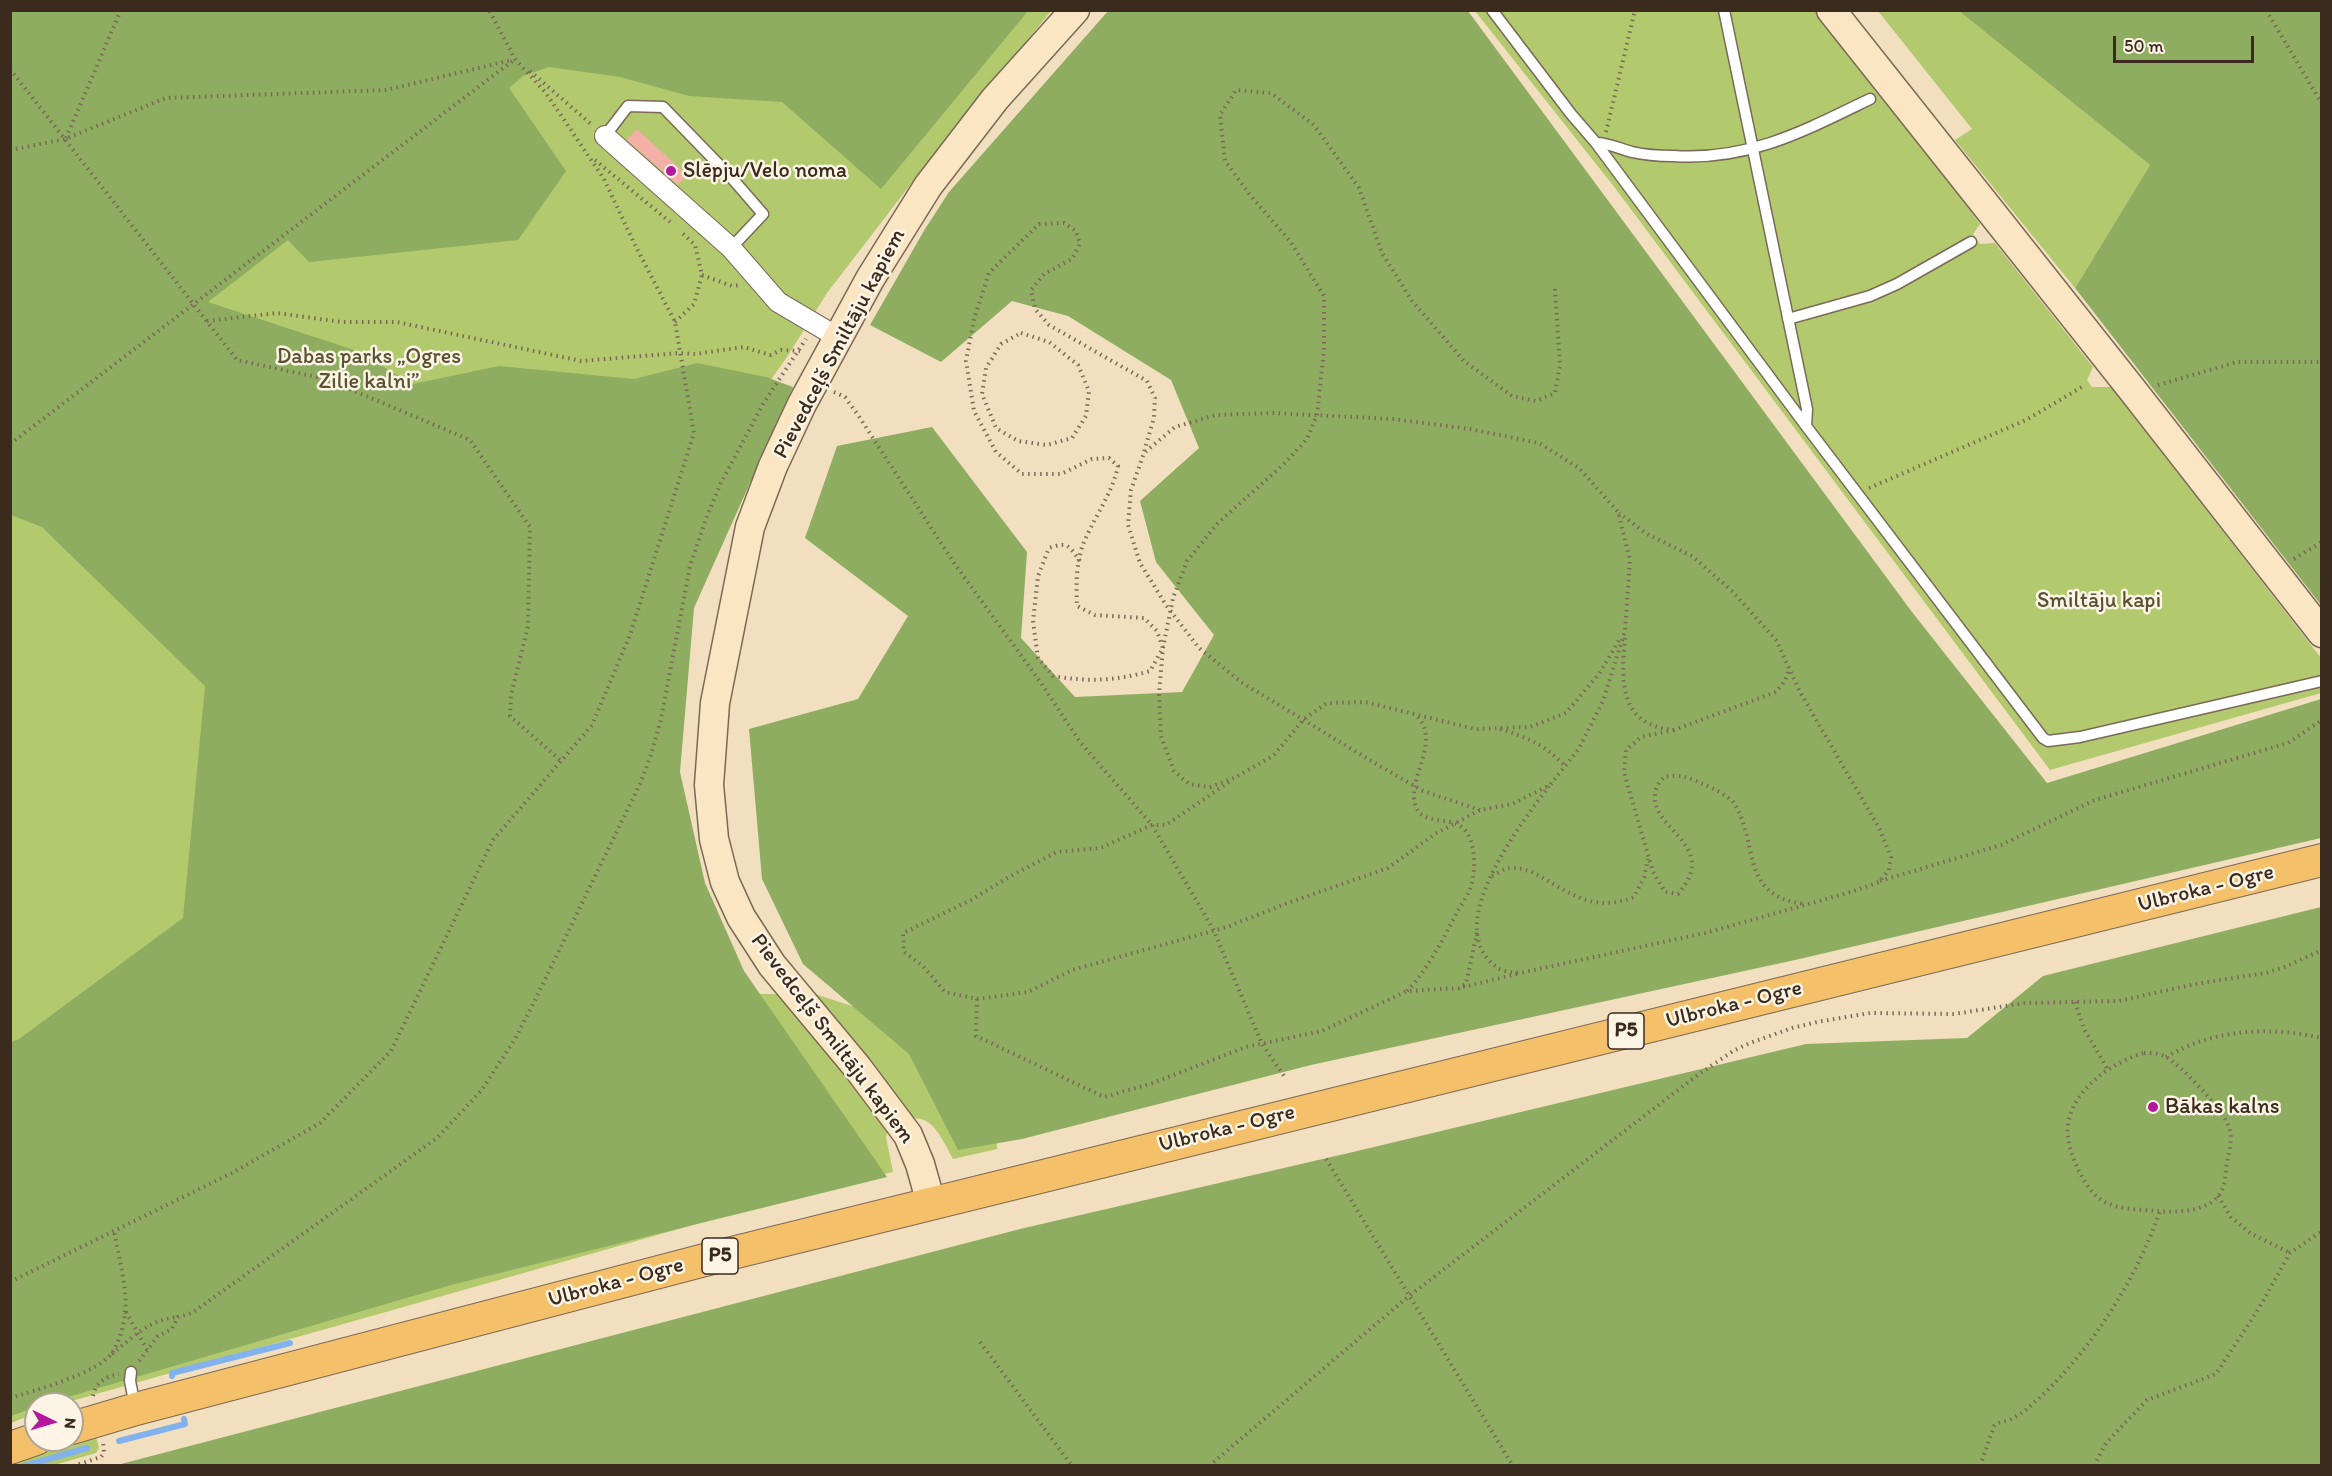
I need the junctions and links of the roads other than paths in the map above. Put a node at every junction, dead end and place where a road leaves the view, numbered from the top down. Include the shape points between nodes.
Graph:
1 (1075, 10) edge
2 (1492, 10) edge
3 (1724, 10) edge
4 (1831, 10) edge
5 (1870, 99) dead end
6 (605, 136) joint
7 (1600, 143) junction
8 (1753, 148) junction
9 (1971, 242) dead end
10 (731, 249) junction
11 (1788, 319) junction
12 (827, 331) junction
13 (1806, 426) junction
14 (2322, 633) edge
15 (2322, 681) edge
16 (2322, 860) edge
17 (931, 1203) junction
18 (131, 1372) dead end
19 (136, 1409) junction
20 (91, 1429) edge

1 - 12 street, Pievedceļš Smiltāju kapiem via 995,99 928,186 870,279
2 - 7 lane via 1571,114
3 - 8 lane
4 - 14 street
5 - 8 lane via 1782,141
6 - 10 street
6 - 10 lane via 628,106 663,107 763,214
7 - 8 lane via 1634,153 1703,157
7 - 13 lane
8 - 11 lane
9 - 11 lane via 1879,292
10 - 12 street via 778,302
11 - 13 lane via 1807,408
12 - 17 street, Pievedceļš Smiltāju kapiem via 815,381 773,466 750,527 715,703 709,785 714,840 725,882 741,917 772,964 908,1135
13 - 15 lane via 2048,741
16 - 17 main road, Ulbroka - Ogre / P5
17 - 19 main road, Ulbroka - Ogre / P5
18 - 19 lane
19 - 20 main road, P5

